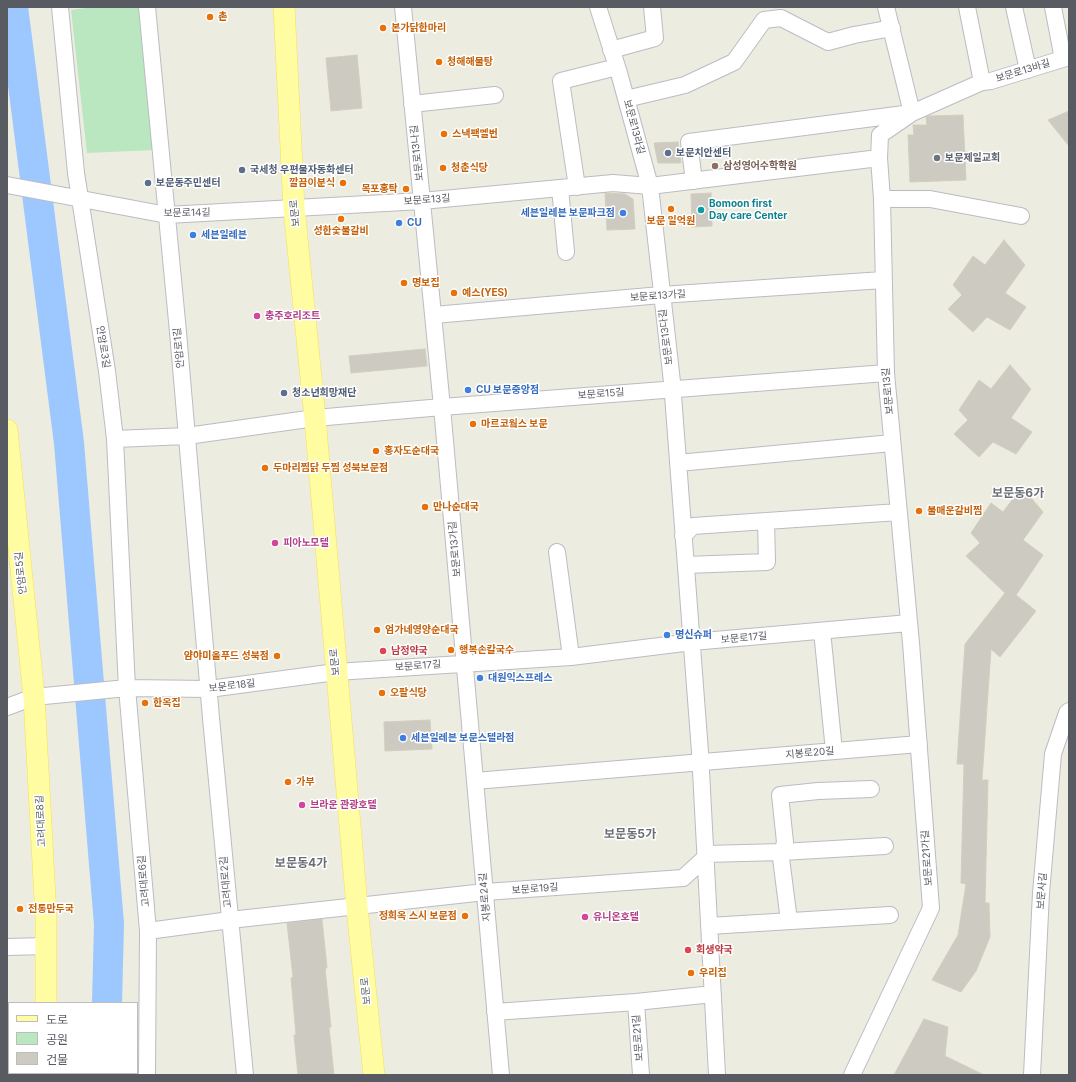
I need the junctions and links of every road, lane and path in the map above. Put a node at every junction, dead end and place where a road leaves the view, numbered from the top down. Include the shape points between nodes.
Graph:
1 (60, 7) edge
2 (148, 7) edge
3 (284, 7) edge
4 (403, 7) edge
5 (598, 7) edge
6 (652, 7) edge
7 (886, 7) edge
8 (967, 7) edge
9 (1014, 7) edge
10 (1053, 7) edge
11 (892, 28) junction
12 (611, 50) junction
13 (1066, 58) edge
14 (617, 67) junction
15 (1028, 70) junction
16 (982, 82) junction
17 (495, 95) dead end
18 (626, 99) junction
19 (412, 104) junction
20 (912, 113) junction
21 (879, 158) junction
22 (694, 181) junction
23 (7, 186) edge
24 (650, 186) junction
25 (577, 187) junction
26 (560, 188) junction
27 (81, 199) junction
28 (882, 199) junction
29 (422, 201) junction
30 (294, 208) junction
31 (167, 215) junction
32 (1021, 216) dead end
33 (566, 252) dead end
34 (883, 280) junction
35 (661, 296) junction
36 (434, 315) junction
37 (886, 373) junction
38 (672, 389) junction
39 (442, 407) junction
40 (315, 418) junction
41 (187, 436) junction
42 (115, 439) junction
43 (8, 442) edge
44 (892, 443) junction
45 (678, 463) junction
46 (899, 512) junction
47 (766, 521) junction
48 (683, 536) junction
49 (557, 552) dead end
50 (686, 565) junction
51 (909, 623) junction
52 (822, 631) junction
53 (692, 642) junction
54 (572, 657) junction
55 (465, 663) junction
56 (336, 672) junction
57 (127, 688) junction
58 (209, 689) junction
59 (34, 697) junction
60 (7, 707) edge
61 (1069, 711) edge
62 (919, 744) junction
63 (834, 751) junction
64 (701, 762) junction
65 (475, 781) junction
66 (871, 789) dead end
67 (885, 846) dead end
68 (782, 852) junction
69 (706, 856) junction
70 (485, 892) junction
71 (357, 907) junction
72 (890, 915) dead end
73 (230, 920) junction
74 (789, 921) junction
75 (709, 926) junction
76 (148, 931) junction
77 (46, 946) junction
78 (7, 947) edge
79 (713, 994) junction
80 (46, 1002) edge
81 (636, 1002) junction
82 (495, 1012) junction
83 (147, 1075) edge
84 (245, 1075) edge
85 (374, 1075) edge
86 (500, 1075) edge
87 (641, 1075) edge
88 (717, 1075) edge
89 (852, 1075) edge
90 (1032, 1075) edge

1 - 27 street, 안암로3길 via 76,173
2 - 31 street, 안암로1길
3 - 30 main road, 보문로
4 - 19 street, 보문로13나길
5 - 12 street, 보문로13라길
6 - 12 street via 656,38
7 - 11 street
8 - 16 street, 보문로13바길
9 - 15 street
10 - 13 street
11 - 18 street via 828,42 781,18 764,20 734,62 685,85
11 - 20 street
12 - 14 street, 보문로13라길
13 - 15 street, 보문로13바길
14 - 18 street, 보문로13라길
14 - 25 street via 561,81
15 - 16 street, 보문로13바길
16 - 20 street, 보문로13길
17 - 19 street
18 - 24 street, 보문로13라길
19 - 29 street, 보문로13나길
20 - 21 street, 보문로13길 via 880,135
20 - 22 street, 보문로13길 via 689,142
21 - 22 street, 보문로13길
21 - 28 street, 보문로13길
22 - 24 street, 보문로13길
23 - 27 street, 보문로14길
24 - 25 street, 보문로13길 via 612,183
24 - 35 street, 보문로13다길
25 - 26 street, 보문로13길
26 - 29 street, 보문로13길
26 - 33 street
27 - 31 street, 보문로14길
27 - 42 street, 안암로3길
28 - 32 street via 930,199
28 - 34 street, 보문로13길
29 - 30 street, 보문로13길
29 - 36 street, 보문로13가길
30 - 31 street, 보문로14길
30 - 40 main road, 보문로
31 - 41 street, 안암로1길
34 - 35 street, 보문로13가길
34 - 37 street, 보문로13길
35 - 36 street, 보문로13가길
35 - 38 street, 보문로13다길
36 - 39 street, 보문로13가길
37 - 38 street, 보문로15길
37 - 44 street, 보문로13길
38 - 39 street, 보문로15길
38 - 45 street, 보문로13다길
39 - 40 street, 보문로15길
39 - 55 street, 보문로13가길
40 - 41 street
40 - 56 main road, 보문로
41 - 42 street
41 - 58 street, 안암로1길
42 - 57 street, 안암로3길
43 - 59 main road, 안암로5길
44 - 45 street
44 - 46 street, 보문로13길
45 - 48 street, 보문로13다길
46 - 47 street
46 - 51 street, 보문로13길
47 - 48 street via 693,526
47 - 50 street via 767,562
48 - 50 street, 보문로13다길
49 - 54 street
50 - 53 street, 보문로13다길
51 - 52 street, 보문로17길
51 - 62 street, 보문로21가길
52 - 53 street, 보문로17길
52 - 63 street
53 - 54 street, 보문로17길
53 - 64 street
54 - 55 street, 보문로17길
55 - 56 street, 보문로17길
55 - 65 street, 지봉로24길
56 - 58 street, 보문로18길
56 - 71 main road, 보문로
57 - 58 street, 보문로18길
57 - 59 street, 보문로18길
57 - 76 street, 고려대로6길
58 - 73 street, 고려대로2길
59 - 60 street
59 - 77 main road, 고려대로8길
61 - 90 street, 보문사길 via 1053,754 1041,893
62 - 63 street, 지봉로20길
62 - 89 street, 보문로21가길 via 931,908
63 - 64 street, 지봉로20길
64 - 65 street
64 - 69 street
65 - 70 street, 지봉로24길
66 - 68 street via 818,791 780,796 785,842
67 - 68 street
68 - 69 street
68 - 74 street
69 - 70 street, 보문로19길 via 683,878
69 - 75 street
70 - 71 street, 보문로19길
70 - 82 street, 지봉로24길
71 - 73 street
71 - 85 main road, 보문로
72 - 74 street
73 - 76 street
73 - 84 street, 고려대로2길
74 - 75 street
75 - 79 street
76 - 83 street, 고려대로6길
77 - 78 street
77 - 80 main road, 고려대로8길
79 - 81 street
79 - 88 street
81 - 82 street
81 - 87 street, 보문로21길
82 - 86 street, 지봉로24길

